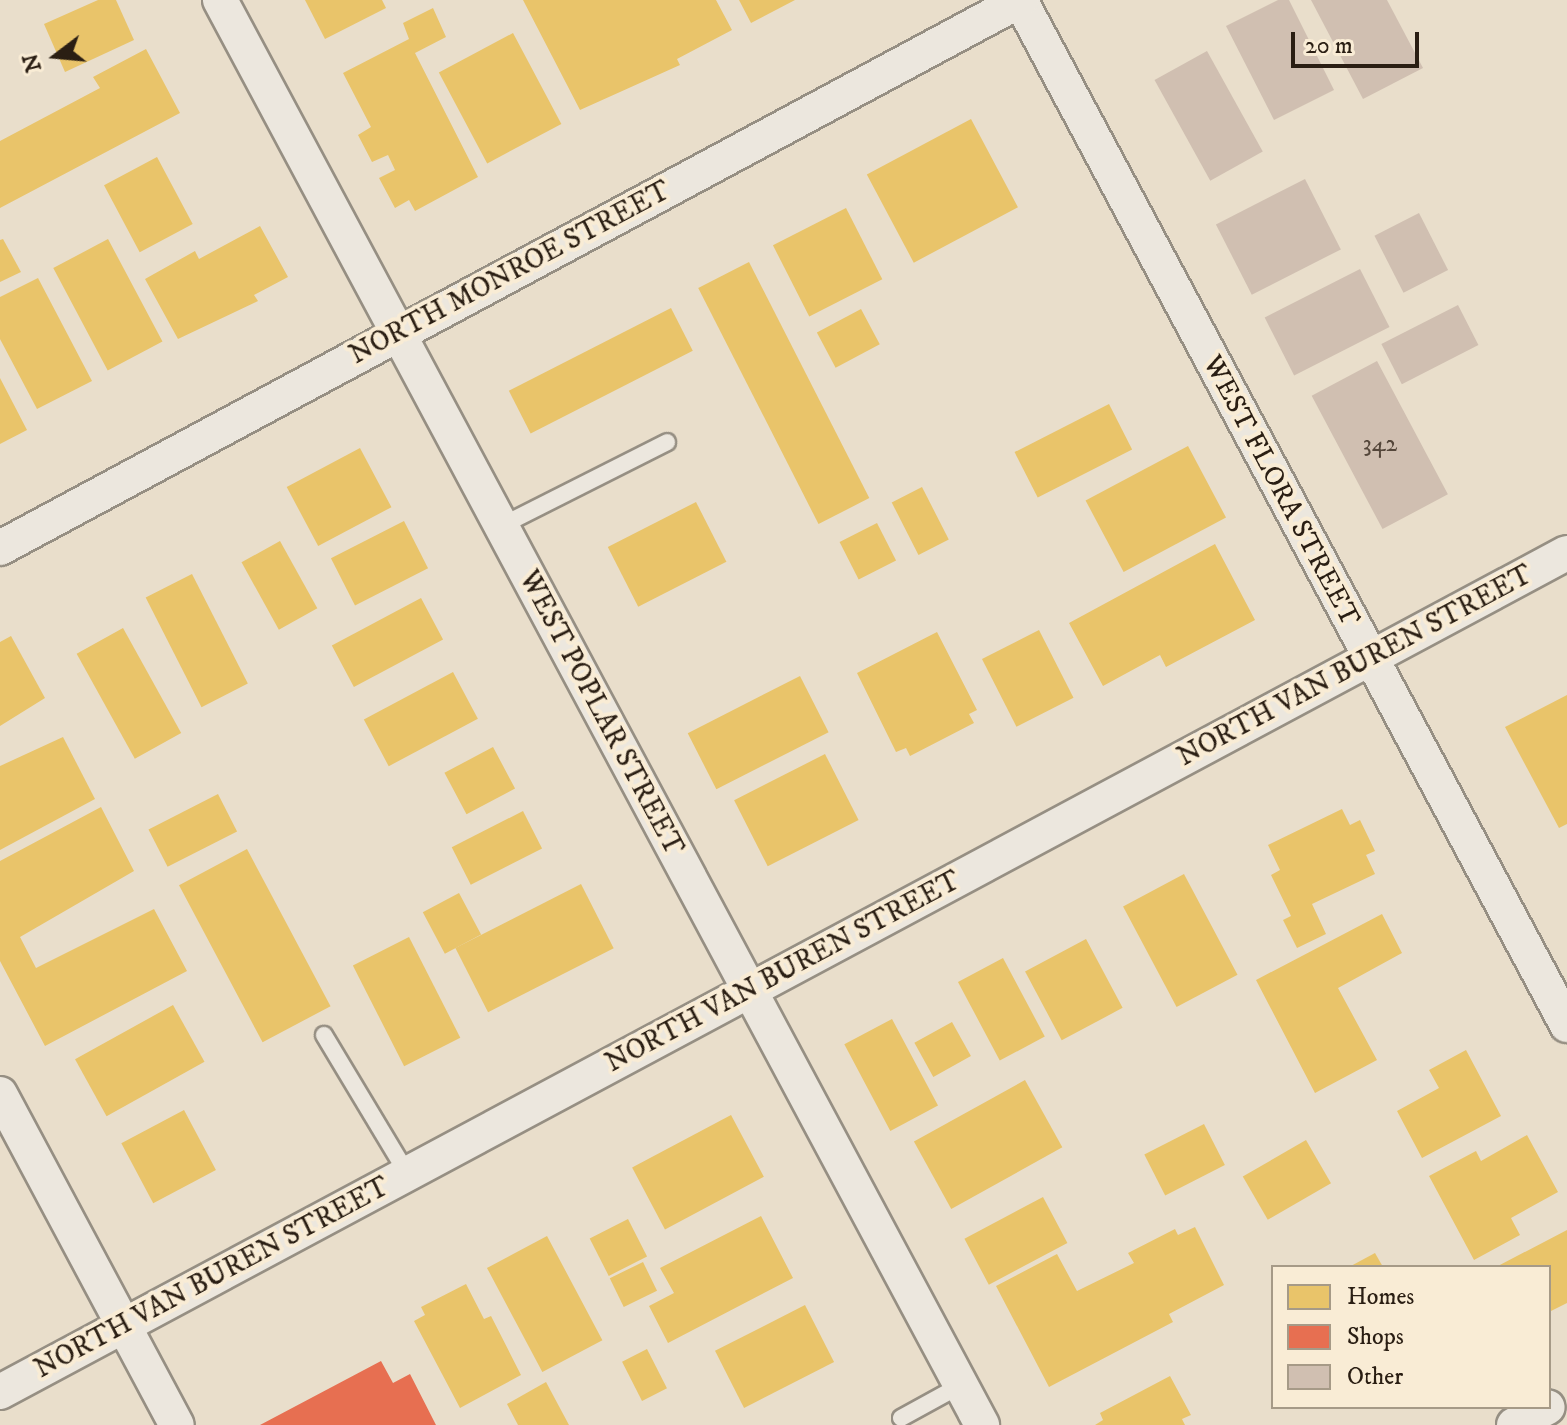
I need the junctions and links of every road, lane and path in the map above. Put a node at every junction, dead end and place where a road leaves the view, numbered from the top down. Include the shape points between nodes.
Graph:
1 (220, 0) edge
2 (1020, 0) edge
3 (398, 333) junction
4 (667, 442) dead end
5 (501, 526) junction
6 (0, 548) edge
7 (1567, 553) edge
8 (1370, 658) junction
9 (749, 990) junction
10 (1567, 1025) edge
11 (324, 1035) dead end
12 (0, 1094) edge
13 (407, 1173) junction
14 (124, 1326) junction
15 (961, 1385) junction
16 (0, 1392) edge
17 (1544, 1409) edge
18 (901, 1418) dead end
19 (177, 1425) edge
20 (982, 1425) edge
21 (1514, 1425) edge

1 - 3 street, WEST POPLAR STREET
2 - 3 street, NORTH MONROE STREET
2 - 8 street, WEST FLORA STREET
3 - 5 street, WEST POPLAR STREET
3 - 6 street, NORTH MONROE STREET
4 - 5 lane
5 - 9 street, WEST POPLAR STREET
7 - 8 street, NORTH VAN BUREN STREET
8 - 9 street, NORTH VAN BUREN STREET
8 - 10 street, WEST FLORA STREET
9 - 13 street, NORTH VAN BUREN STREET
9 - 15 street, WEST POPLAR STREET
11 - 13 lane
12 - 14 street
13 - 14 street, NORTH VAN BUREN STREET
14 - 16 street, NORTH VAN BUREN STREET
14 - 19 street
15 - 18 lane
15 - 20 street, WEST POPLAR STREET
17 - 21 street

